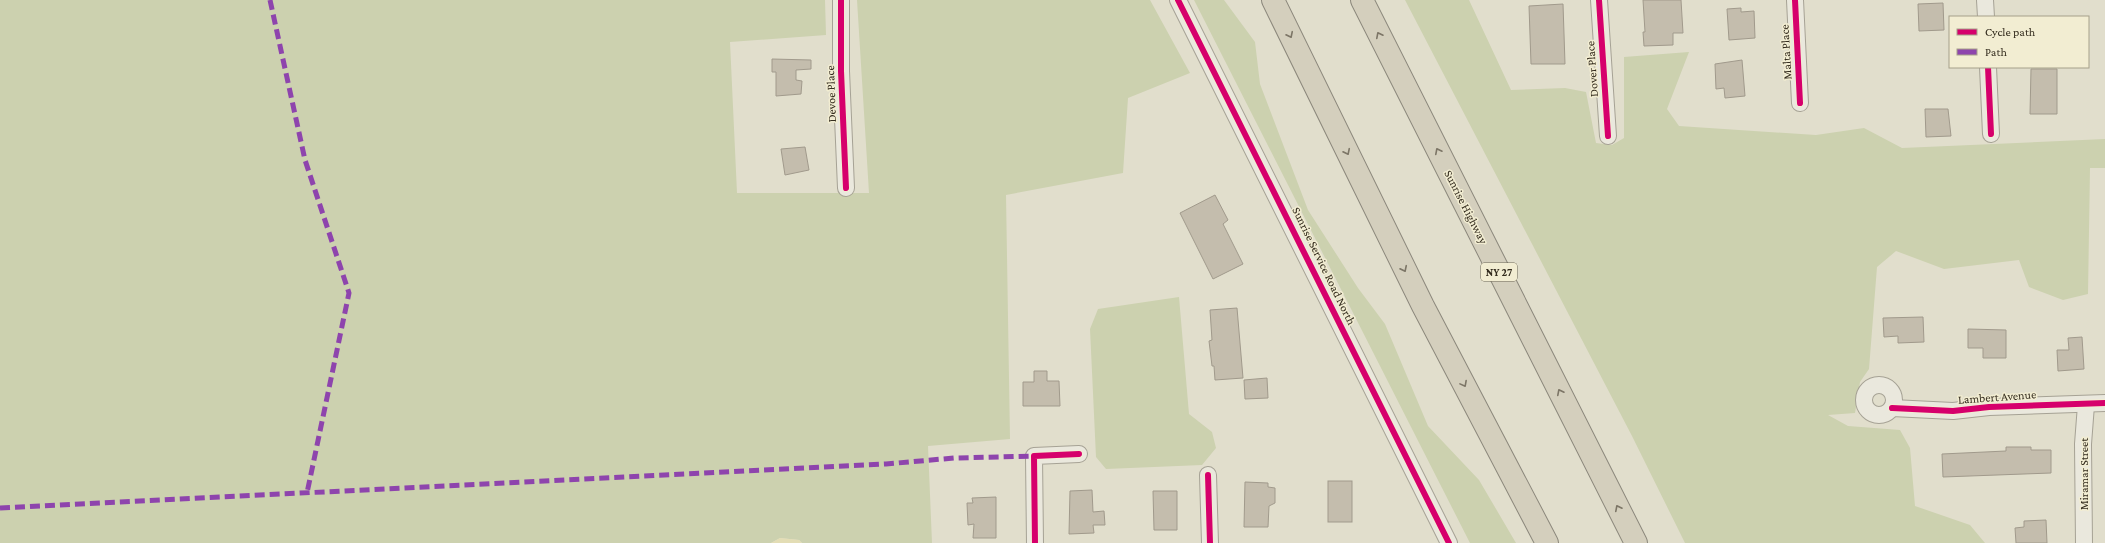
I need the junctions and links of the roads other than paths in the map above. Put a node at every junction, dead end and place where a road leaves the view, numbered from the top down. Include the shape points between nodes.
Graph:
1 (841, 0) edge
2 (1178, 0) edge
3 (1273, 0) edge
4 (1362, 0) edge
5 (1598, 0) edge
6 (1795, 0) edge
7 (1985, 0) edge
8 (1986, 16) edge
9 (1988, 68) edge
10 (1800, 103) dead end
11 (1991, 134) dead end
12 (1608, 136) dead end
13 (846, 188) dead end
14 (2105, 403) edge
15 (2086, 404) junction
16 (1892, 408) dead end
17 (1079, 454) dead end
18 (1208, 475) dead end
19 (1035, 543) edge
20 (1210, 543) edge
21 (1449, 543) edge
22 (1547, 543) edge
23 (1636, 543) edge
24 (2084, 543) edge

1 - 13 street, Devoe Place
2 - 21 street, Sunrise Service Road North
3 -> 22 highway via 1422,306
23 -> 4 highway, Sunrise Highway / NY 27
5 - 12 street, Dover Place
6 - 10 street, Malta Place
7 - 8 street
9 - 11 street
14 - 15 street, Lambert Avenue
15 - 16 street, Lambert Avenue via 2004,406 1953,411
15 - 24 street, Miramar Street via 2083,444
17 - 19 street via 1034,456
18 - 20 street

